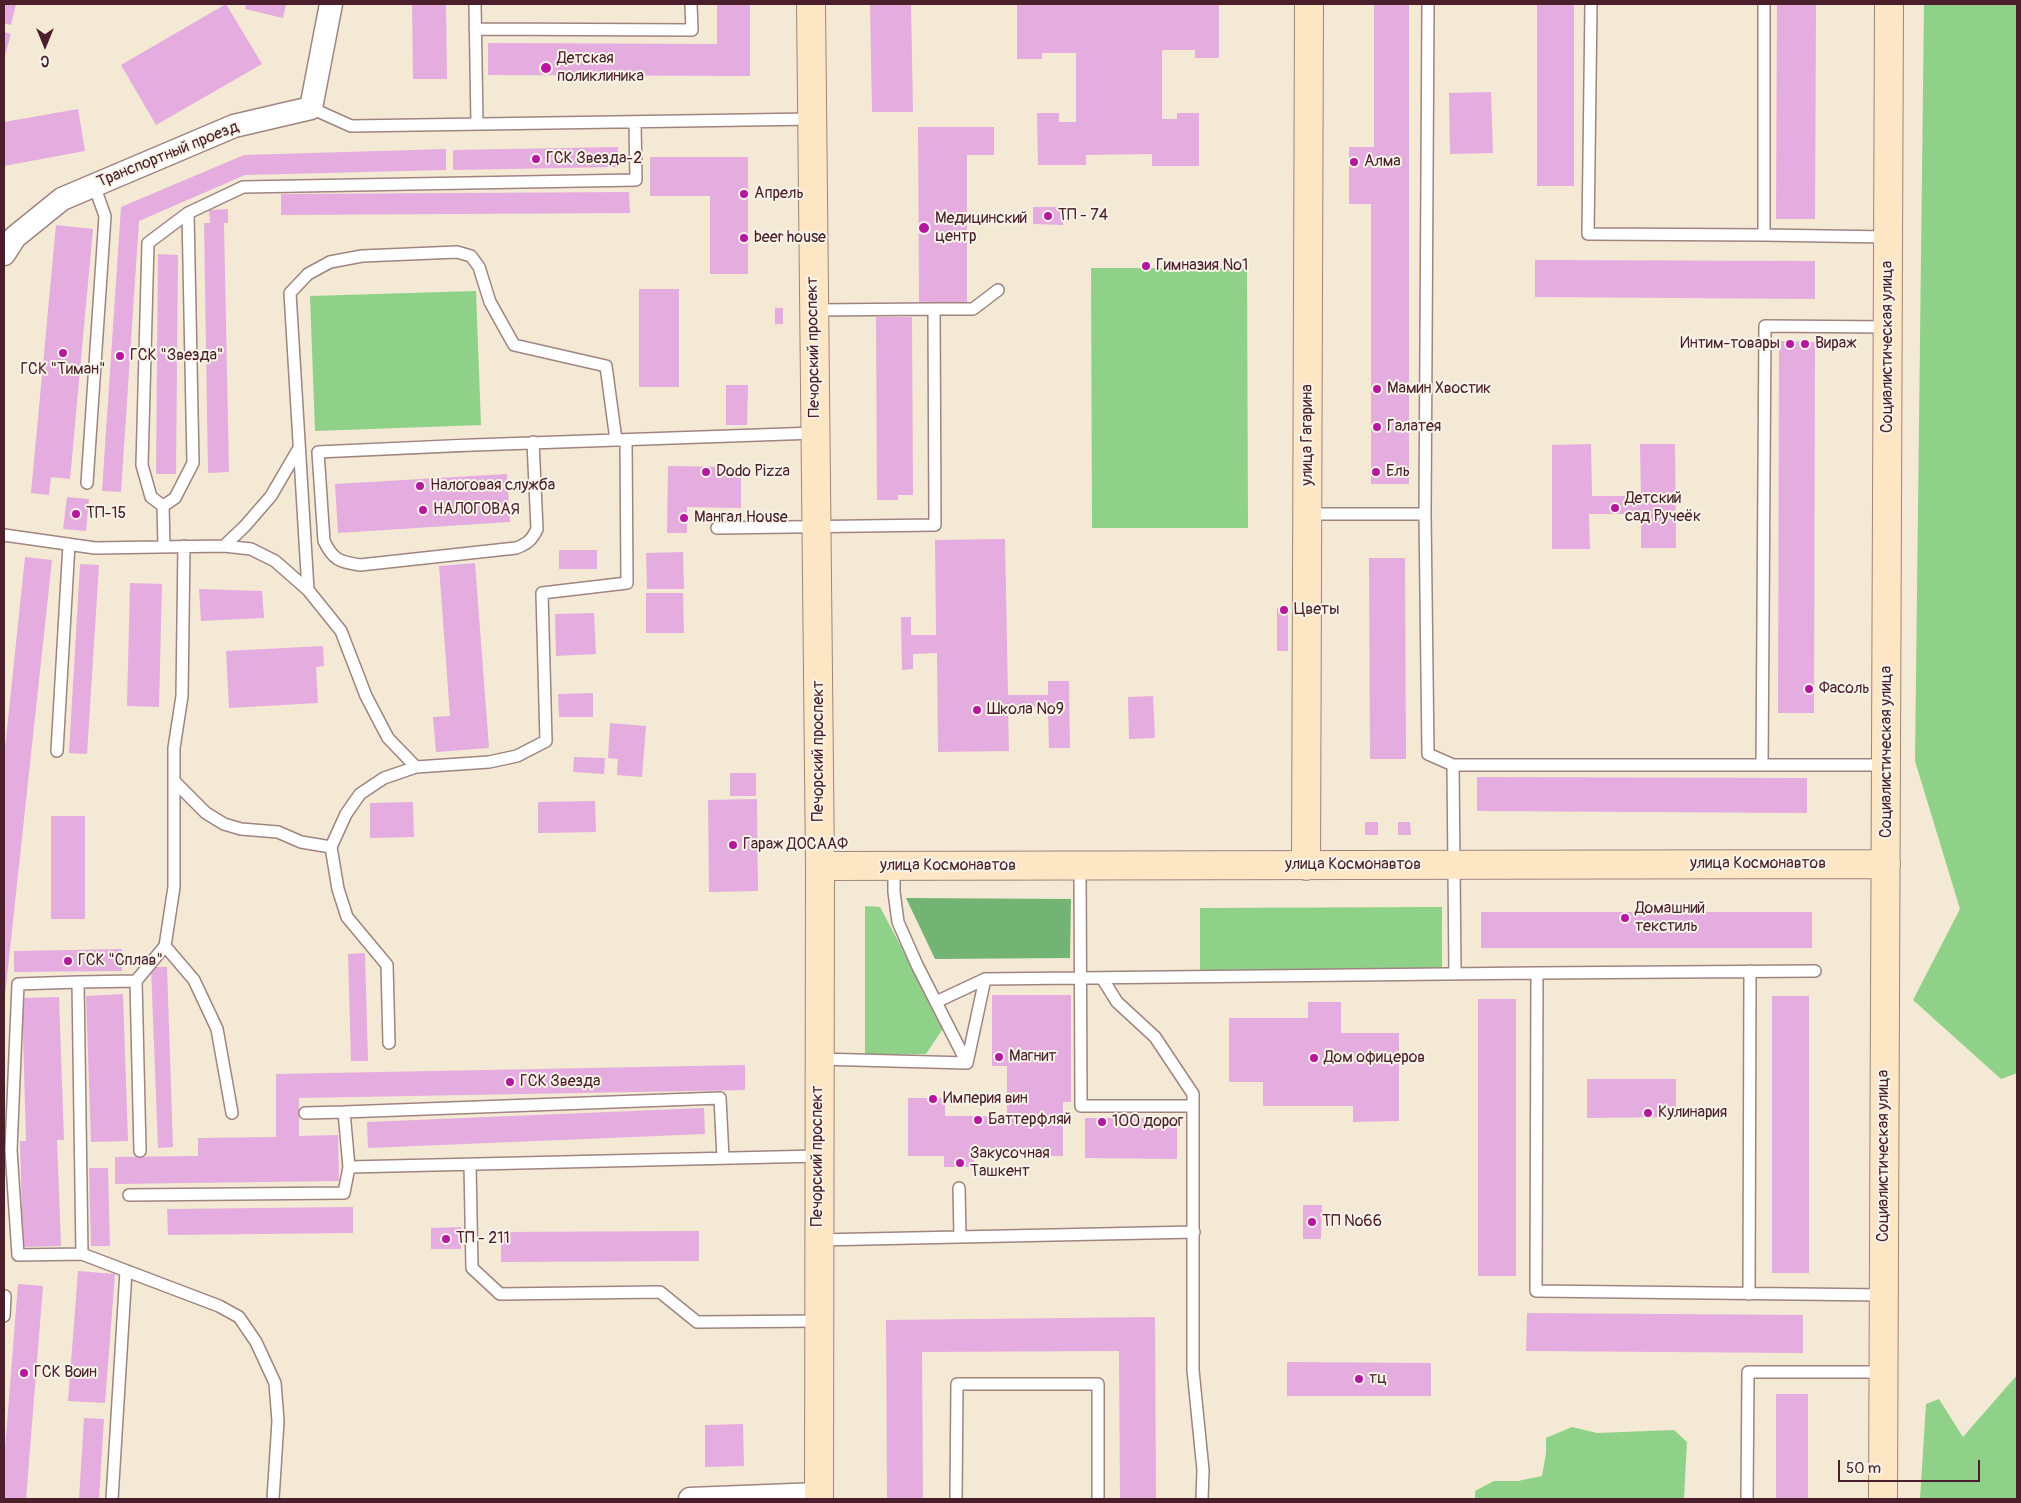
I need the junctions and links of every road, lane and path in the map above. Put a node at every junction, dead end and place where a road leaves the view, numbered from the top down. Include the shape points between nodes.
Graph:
1 (331, 4) edge
2 (475, 4) edge
3 (692, 4) edge
4 (811, 4) edge
5 (1309, 4) edge
6 (1428, 4) edge
7 (1591, 4) edge
8 (1764, 4) edge
9 (1889, 4) edge
10 (475, 29) junction
11 (311, 108) junction
12 (812, 119) junction
13 (635, 123) junction
14 (477, 124) junction
15 (94, 185) junction
16 (188, 213) junction
17 (14, 230) edge
18 (1764, 235) junction
19 (1888, 237) junction
20 (4, 254) edge
21 (998, 290) dead end
22 (934, 309) junction
23 (814, 310) junction
24 (1888, 326) junction
25 (815, 433) junction
26 (621, 440) junction
27 (533, 442) junction
28 (299, 448) junction
29 (87, 483) dead end
30 (163, 506) junction
31 (1308, 514) junction
32 (1425, 514) junction
33 (816, 526) junction
34 (717, 528) dead end
35 (4, 536) edge
36 (69, 544) junction
37 (184, 546) junction
38 (224, 546) junction
39 (164, 547) junction
40 (308, 590) junction
41 (57, 751) dead end
42 (1454, 765) junction
43 (1762, 765) junction
44 (1887, 765) junction
45 (416, 767) junction
46 (174, 781) junction
47 (331, 847) junction
48 (1886, 864) junction
49 (1454, 865) junction
50 (820, 866) junction
51 (894, 866) junction
52 (1080, 866) junction
53 (1306, 866) junction
54 (165, 946) junction
55 (1750, 971) junction
56 (1815, 971) dead end
57 (1537, 973) junction
58 (1455, 974) junction
59 (1080, 978) junction
60 (1102, 978) junction
61 (985, 979) junction
62 (136, 981) junction
63 (78, 982) junction
64 (936, 1002) junction
65 (388, 1043) dead end
66 (819, 1058) junction
67 (967, 1063) junction
68 (1193, 1106) junction
69 (344, 1112) junction
70 (305, 1113) dead end
71 (232, 1114) dead end
72 (140, 1151) dead end
73 (818, 1156) junction
74 (723, 1158) junction
75 (470, 1165) junction
76 (349, 1167) junction
77 (960, 1188) dead end
78 (129, 1195) dead end
79 (1194, 1232) junction
80 (960, 1237) junction
81 (818, 1240) junction
82 (82, 1254) junction
83 (126, 1271) junction
84 (1749, 1294) junction
85 (6, 1296) dead end
86 (1883, 1296) junction
87 (4, 1316) edge
88 (819, 1321) junction
89 (1883, 1372) junction
90 (819, 1496) edge
91 (112, 1499) edge
92 (274, 1499) edge
93 (690, 1499) edge
94 (956, 1499) edge
95 (1098, 1499) edge
96 (1202, 1499) edge
97 (1747, 1499) edge
98 (1883, 1499) edge

1 - 11 street
2 - 10 lane
3 - 10 lane via 692,30
4 - 12 main road, Печорский проспект
5 - 31 main road, улица Гагарина
6 - 32 lane
7 - 18 lane via 1588,234
8 - 18 lane
9 - 19 main road, Социалистическая улица
10 - 14 lane
11 - 14 lane via 351,126
11 - 15 street, Транспортный проезд via 234,126
12 - 13 lane
12 - 23 main road, Печорский проспект
13 - 14 lane
13 - 16 lane via 636,180 243,187
15 - 17 street, Транспортный проезд via 62,199
15 - 29 lane via 105,216
16 - 30 lane via 193,463 175,498
16 - 30 lane via 148,243 142,465 151,497
17 - 20 street, Транспортный проезд via 15,237
18 - 19 lane
19 - 24 main road, Социалистическая улица
21 - 22 lane via 973,309
22 - 23 lane
22 - 33 lane via 935,525
23 - 25 main road, Печорский проспект
24 - 43 lane via 1765,326
24 - 44 main road, Социалистическая улица
25 - 26 lane
25 - 33 main road, Печорский проспект
26 - 27 lane
26 - 28 lane via 606,366 514,345 490,302 479,268 471,256 457,252 362,256 330,262 308,274 290,293
26 - 45 lane via 627,584 542,593 546,741 517,756 489,762
27 - 27 lane via 318,452 324,541 330,553 341,562 360,565 526,545 537,529
28 - 38 lane via 271,496
28 - 40 lane
30 - 39 lane
31 - 32 lane
31 - 53 main road, улица Гагарина
32 - 42 lane via 1428,754
33 - 34 lane
33 - 50 main road, Печорский проспект
35 - 36 lane
36 - 39 lane via 95,548
36 - 41 lane
37 - 38 lane
37 - 39 lane
37 - 46 lane via 182,696 174,748
38 - 40 lane via 252,549 275,561
40 - 45 lane via 341,631 366,696 388,738
42 - 43 lane
42 - 49 lane
43 - 44 lane
44 - 48 main road, Социалистическая улица
45 - 47 lane via 384,778 360,794 346,814
46 - 47 lane via 206,813 224,824 278,832 301,842
46 - 54 lane via 174,887
47 - 65 lane via 338,889 348,917 388,966
48 - 49 main road, улица Космонавтов
48 - 86 main road, Социалистическая улица
49 - 53 main road, улица Космонавтов
49 - 58 lane
50 - 51 main road, улица Космонавтов
50 - 66 main road, Печорский проспект
51 - 52 main road, улица Космонавтов
51 - 64 lane via 898,922
52 - 53 main road, улица Космонавтов
52 - 59 lane
54 - 62 lane
54 - 71 lane via 194,980 217,1029
55 - 56 lane
55 - 57 lane
55 - 84 lane
57 - 58 lane
57 - 84 lane via 1536,1291
58 - 60 lane
59 - 60 lane
59 - 61 lane
59 - 68 lane via 1081,1106
60 - 68 lane via 1117,1002 1154,1037 1192,1094
61 - 64 lane
61 - 67 lane
62 - 63 lane
62 - 72 lane
63 - 82 lane
63 - 82 lane via 18,984 11,1150 18,1256
64 - 67 lane
66 - 67 lane
66 - 73 main road, Печорский проспект
68 - 79 lane
69 - 70 lane
69 - 74 lane via 720,1098
69 - 76 lane
73 - 74 lane
73 - 81 main road, Печорский проспект
74 - 75 lane
75 - 76 lane
75 - 88 lane via 472,1268 500,1294 660,1292 697,1322
76 - 78 lane via 344,1193
77 - 80 lane
79 - 80 lane
79 - 96 lane via 1193,1370
80 - 81 lane
81 - 88 main road, Печорский проспект
82 - 83 lane
83 - 91 lane
83 - 92 lane via 219,1306 239,1317 256,1342 275,1383 278,1421
84 - 86 lane
85 - 87 lane
86 - 89 main road, Социалистическая улица
88 - 90 main road, Печорский проспект
89 - 97 lane via 1748,1372
89 - 98 main road, Социалистическая улица
90 - 93 street
94 - 95 lane via 957,1384 1098,1384

